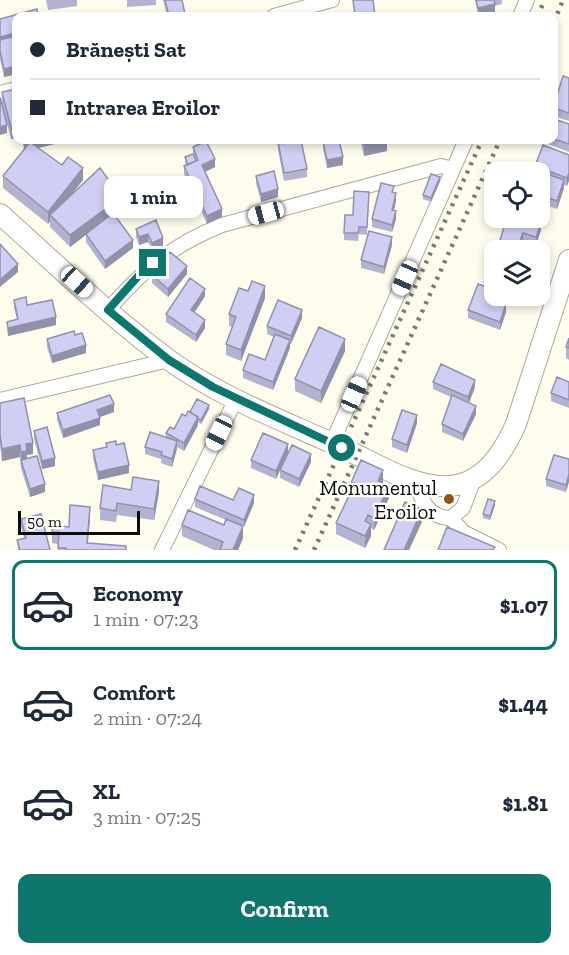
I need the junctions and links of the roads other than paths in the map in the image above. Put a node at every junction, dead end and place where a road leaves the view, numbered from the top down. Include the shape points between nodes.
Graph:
1 (332, 0) edge
2 (288, 12) edge
3 (464, 144) edge
4 (453, 170) junction
5 (0, 214) edge
6 (569, 260) edge
7 (108, 310) junction
8 (169, 360) junction
9 (236, 399) junction
10 (0, 400) edge
11 (332, 443) junction
12 (474, 479) junction
13 (416, 480) junction
14 (451, 518) junction
15 (162, 550) edge
16 (499, 550) edge

1 - 2 street
3 - 4 street
4 - 7 street via 441,166 222,225 166,253 140,274
4 - 11 street
5 - 7 main road
6 - 12 main road via 513,430 495,461
7 - 8 main road
8 - 9 main road
8 - 10 street
9 - 11 main road
9 - 15 street
11 - 13 main road
12 - 13 main road via 448,486
12 - 14 street via 464,508
13 - 14 street via 423,504 440,516
14 - 16 street via 463,532

